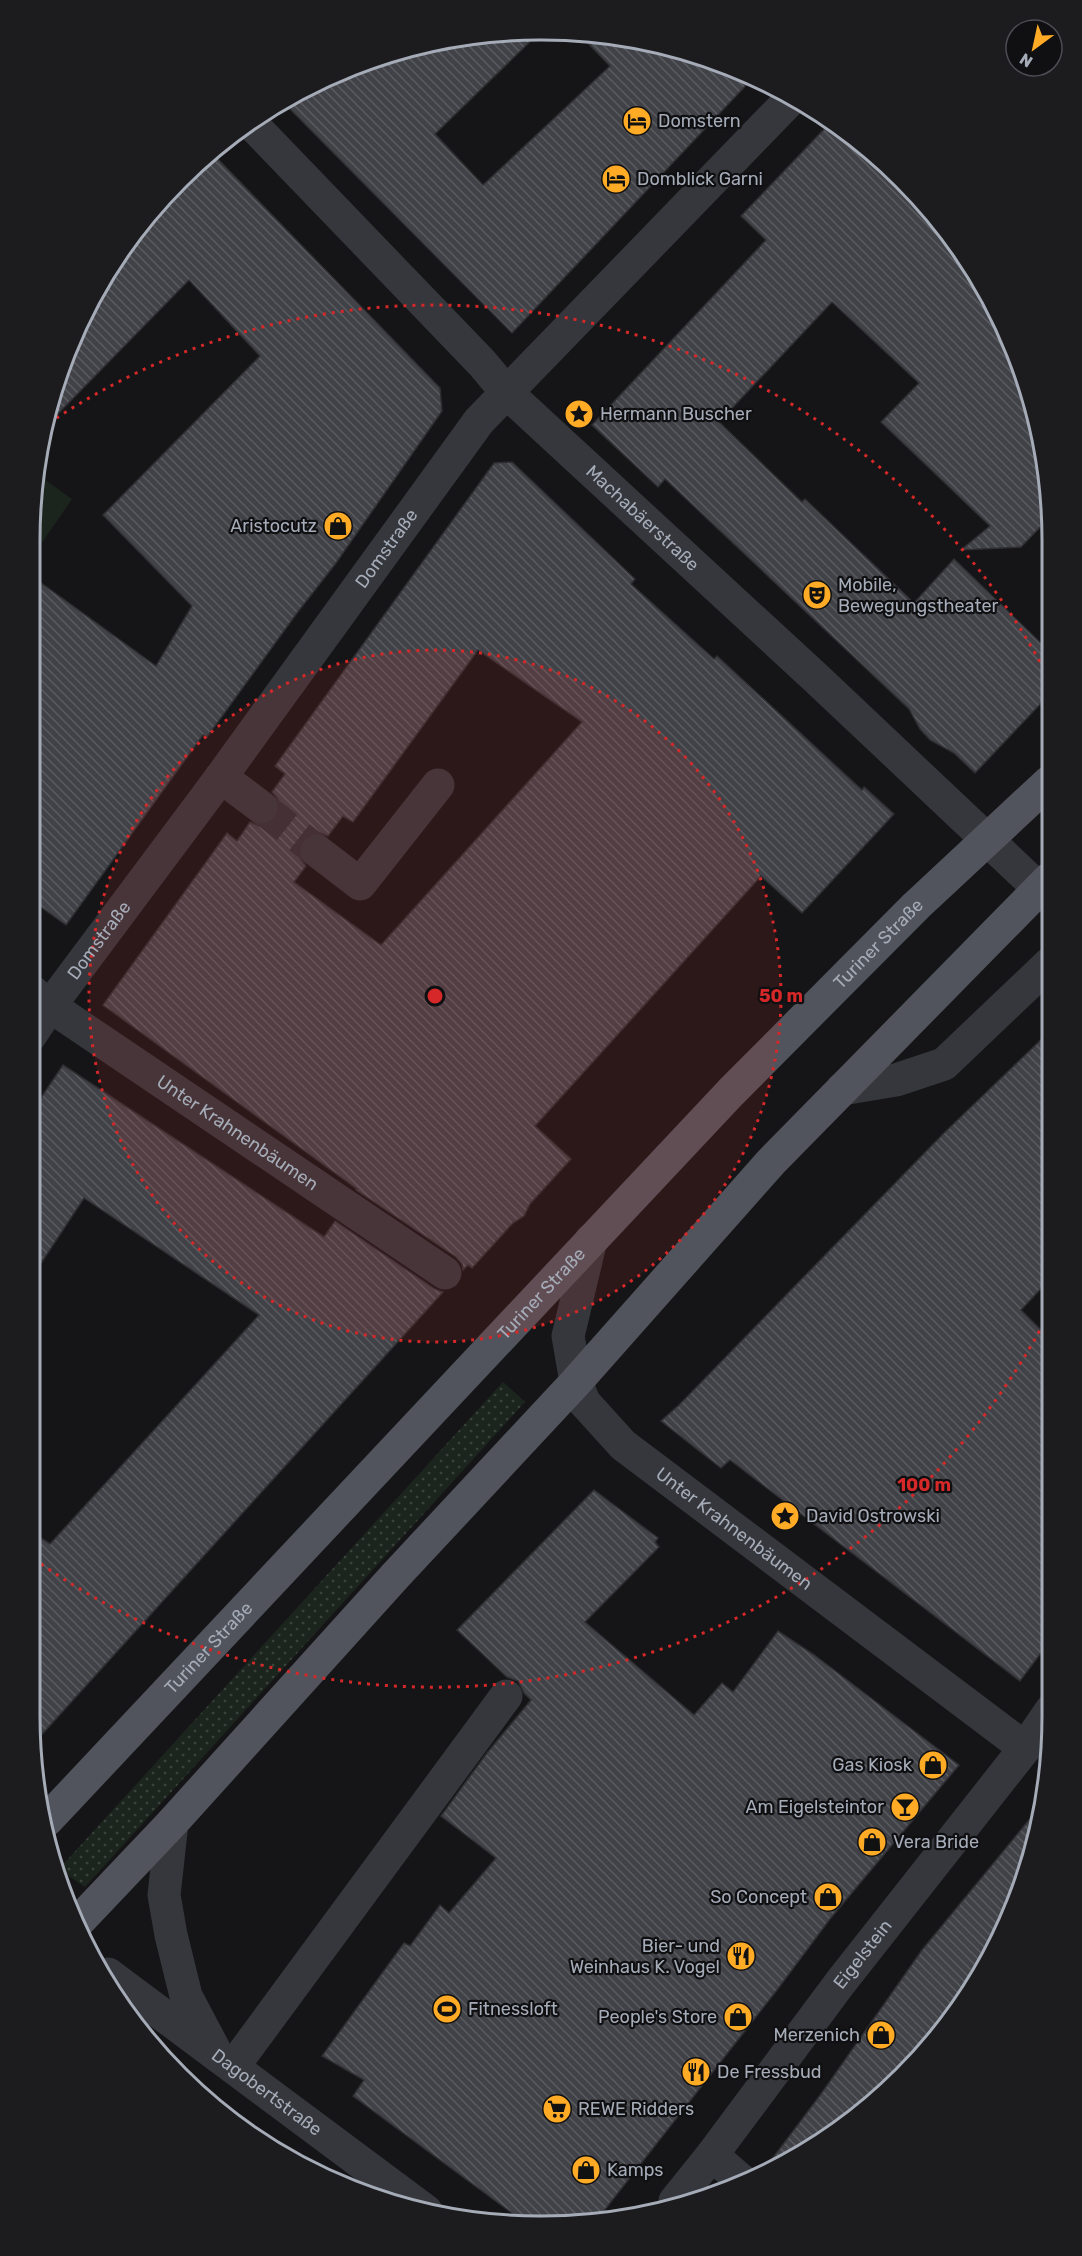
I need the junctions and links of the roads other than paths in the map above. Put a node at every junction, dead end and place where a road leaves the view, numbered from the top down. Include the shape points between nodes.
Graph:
1 (785, 105) edge
2 (257, 129) edge
3 (507, 393) junction
4 (221, 777) junction
5 (438, 785) dead end
6 (1042, 789) edge
7 (261, 807) tunnel mouth
8 (988, 841) junction
9 (317, 851) tunnel mouth
10 (1042, 885) edge
11 (1042, 892) edge
12 (1042, 971) edge
13 (40, 998) edge
14 (842, 1089) junction
15 (591, 1240) junction
16 (445, 1274) dead end
17 (576, 1382) junction
18 (506, 1696) dead end
19 (1041, 1724) edge
20 (1025, 1748) junction
21 (51, 1816) edge
22 (172, 1823) junction
23 (84, 1917) edge
24 (118, 1982) edge
25 (225, 2062) junction
26 (712, 2156) junction
27 (736, 2176) edge
28 (679, 2196) edge
29 (407, 2197) edge

1 - 3 street, Domstraße
2 - 3 street, Machabäerstraße via 483,363
3 - 4 street, Domstraße via 479,421
3 - 8 street, Machabäerstraße
4 - 7 street
4 - 13 street, Domstraße
5 - 9 street via 360,884
6 - 8 main road, Turiner Straße
8 - 10 street, Machabäerstraße
8 - 15 main road, Turiner Straße via 916,906
11 - 14 main road
12 - 14 street via 944,1064 896,1080
13 - 16 street, Unter Krahnenbäumen
14 - 17 main road via 771,1162
15 - 17 street, Unter Krahnenbäumen via 568,1336
15 - 21 main road, Turiner Straße
17 - 20 street, Unter Krahnenbäumen via 584,1402 622,1445
17 - 22 main road
18 - 25 street
19 - 20 street, Eigelstein
20 - 26 street, Eigelstein via 840,1983
22 - 23 main road
22 - 25 street via 164,1895 171,1935 186,1996
24 - 25 street, Dagobertstraße
25 - 29 street, Dagobertstraße
26 - 27 street
26 - 28 street, Eigelstein

